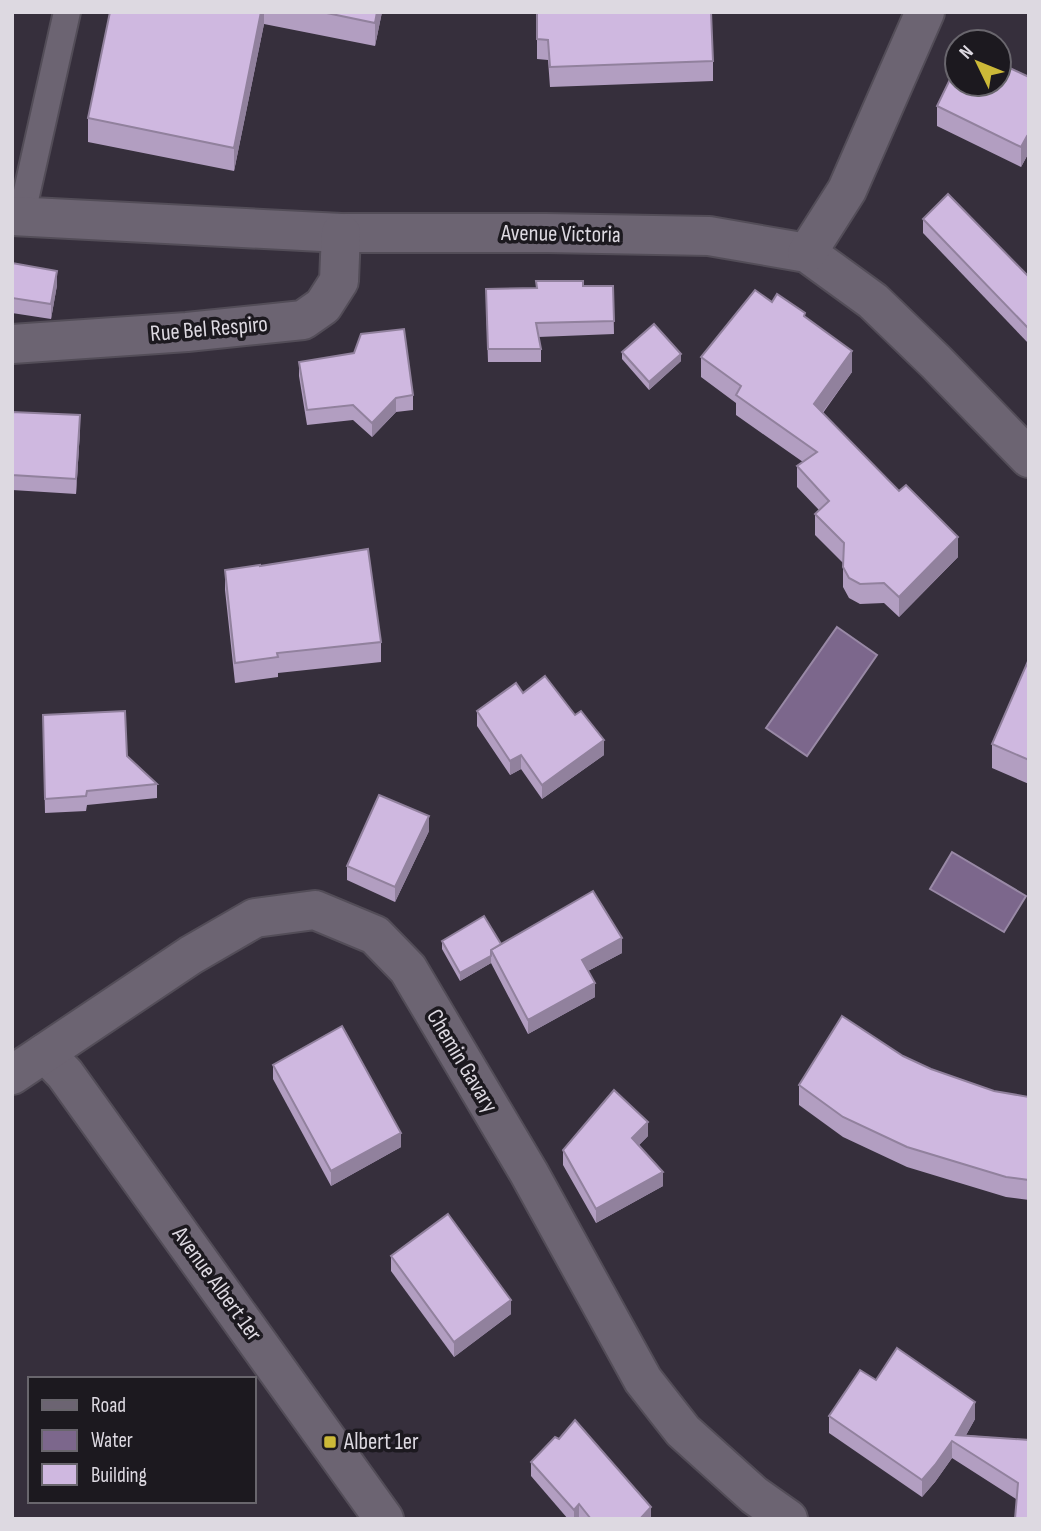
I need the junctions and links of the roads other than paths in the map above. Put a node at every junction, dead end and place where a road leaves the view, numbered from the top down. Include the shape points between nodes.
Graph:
1 (67, 12) edge
2 (925, 12) edge
3 (17, 217) edge
4 (341, 233) junction
5 (807, 253) junction
6 (12, 344) edge
7 (1029, 458) edge
8 (28, 1053) edge
9 (12, 1075) edge
10 (384, 1519) edge
11 (788, 1519) edge

1 - 3 lane
2 - 5 street via 847,190
3 - 4 street, Avenue Victoria
4 - 5 street, Avenue Victoria via 709,236
4 - 6 street, Rue Bel Respiro via 339,281 323,306 303,320
5 - 7 street, Avenue Victoria via 873,301
8 - 9 street, Chemin Gavary
8 - 10 street, Avenue Albert 1er via 65,1074
8 - 11 street, Chemin Gavary via 255,919 315,910 375,935 408,969 529,1173 643,1380 683,1431

